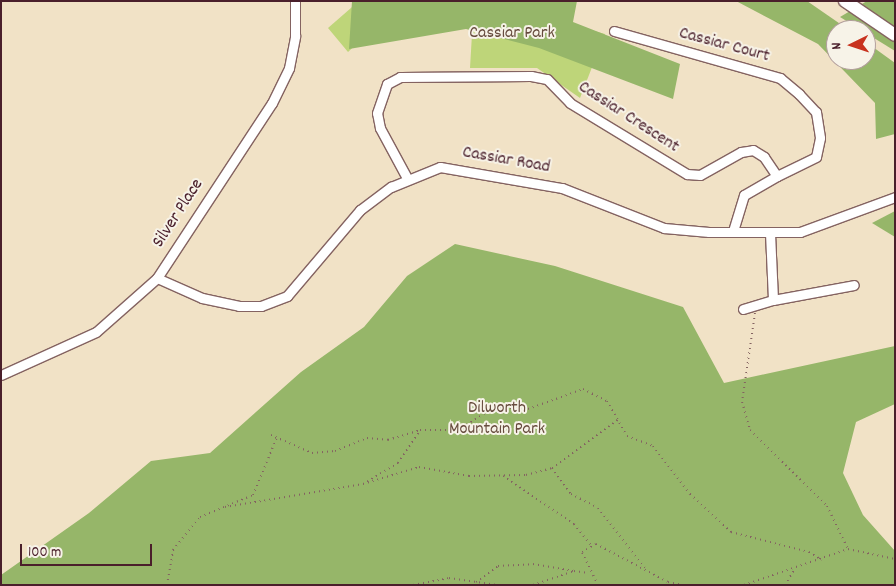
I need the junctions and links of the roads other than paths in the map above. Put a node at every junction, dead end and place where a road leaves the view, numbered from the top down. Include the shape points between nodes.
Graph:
1 (295, 1) edge
2 (845, 1) edge
3 (614, 31) dead end
4 (895, 35) edge
5 (777, 176) junction
6 (407, 178) junction
7 (895, 197) edge
8 (733, 231) junction
9 (770, 233) junction
10 (157, 278) junction
11 (854, 285) dead end
12 (773, 300) junction
13 (743, 309) dead end
14 (1, 375) edge

1 - 10 street, Silver Place via 295,36 288,68 272,103
2 - 4 street
3 - 5 street, Cassiar Court via 780,78 799,94 816,112 820,138 816,157 803,167
5 - 6 street, Cassiar Crescent via 753,150 700,175 686,174 570,104 547,79 400,77 387,84 377,113
5 - 8 street via 744,195
6 - 8 street, Cassiar Road via 440,167 465,168 562,188 664,228
6 - 10 street, Cassiar Road via 360,210 287,296 261,306 239,306 202,298
7 - 9 street, Cassiar Road via 800,232
8 - 9 street, Cassiar Road
9 - 12 street
10 - 14 street, Silver Place via 96,332
11 - 12 street
12 - 13 street

